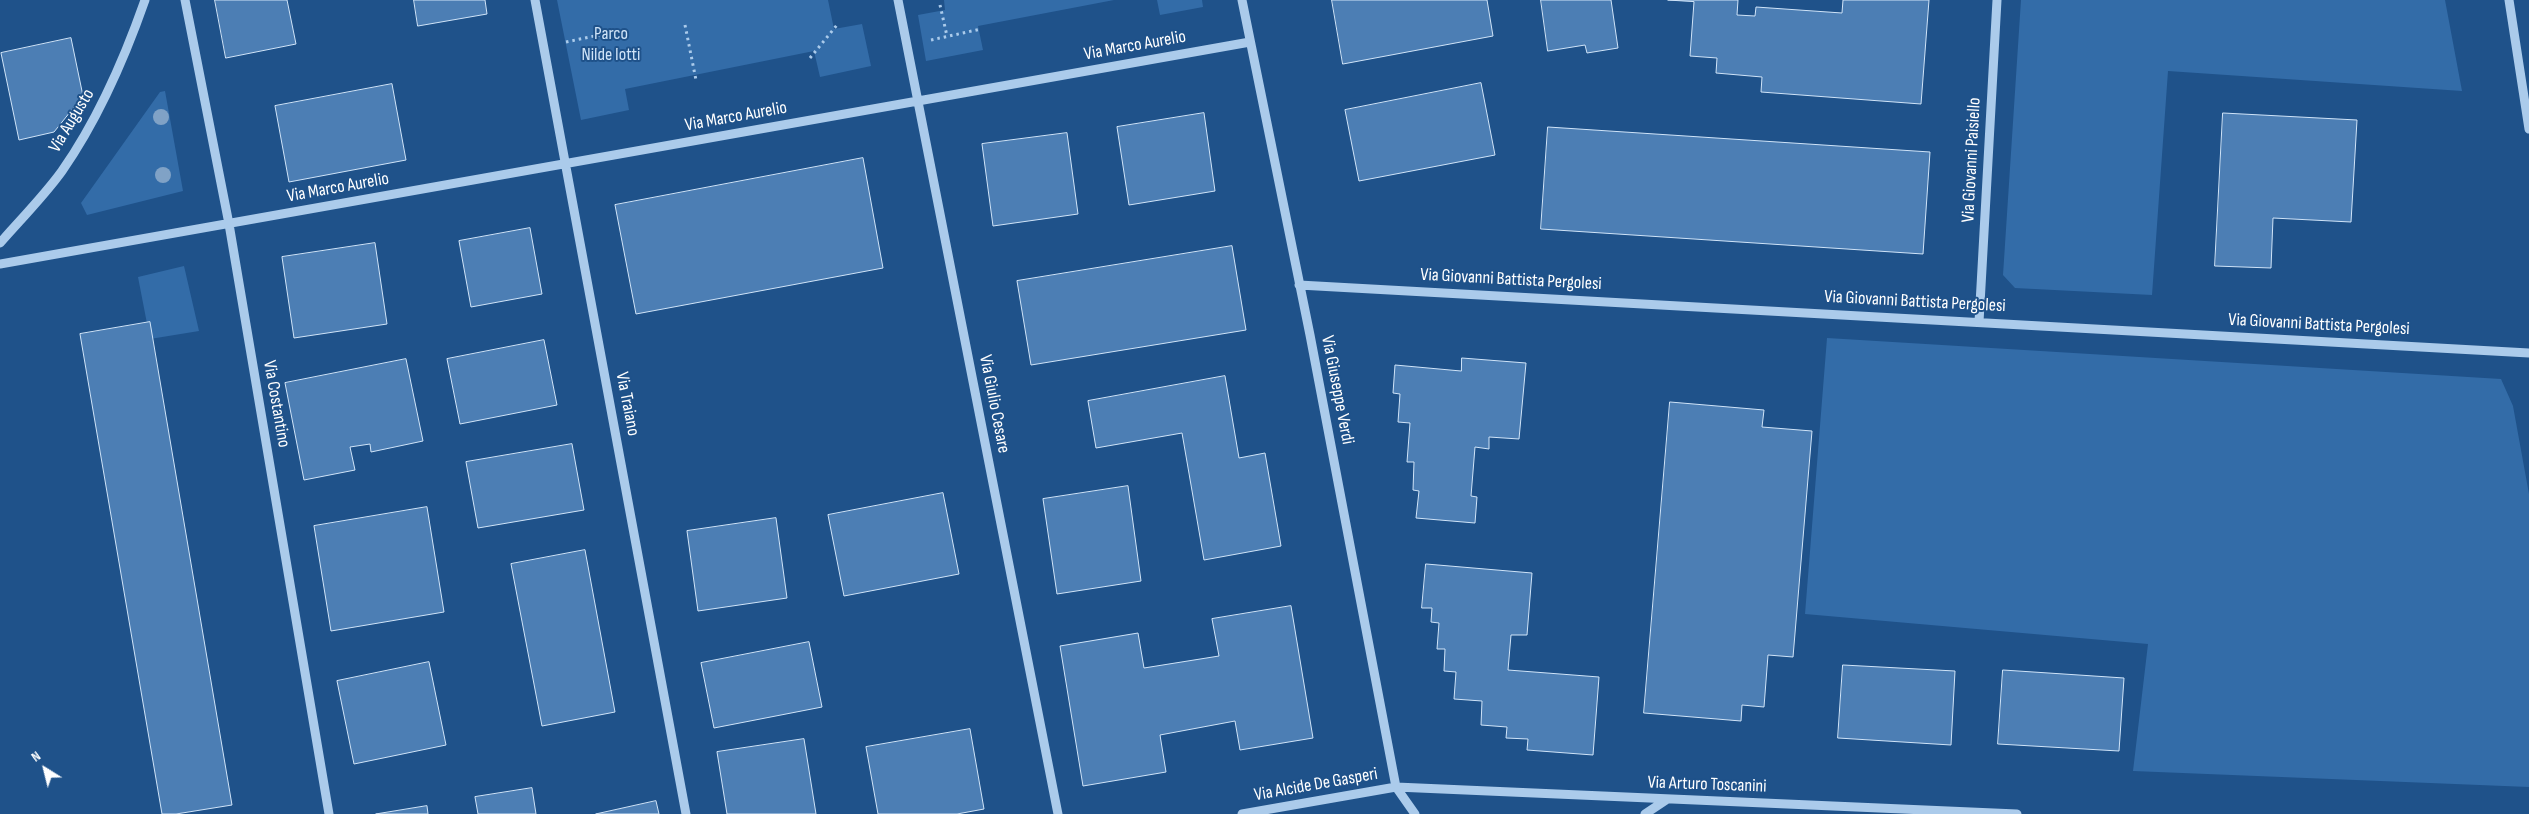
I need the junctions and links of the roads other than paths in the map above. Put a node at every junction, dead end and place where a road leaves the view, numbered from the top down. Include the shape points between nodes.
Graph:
1 (145, 0) edge
2 (185, 0) edge
3 (535, 0) edge
4 (898, 0) edge
5 (1242, 0) edge
6 (1997, 0) edge
7 (2508, 0) edge
8 (1250, 42) junction
9 (918, 101) junction
10 (2529, 129) edge
11 (566, 164) junction
12 (229, 224) junction
13 (0, 243) edge
14 (0, 264) edge
15 (1299, 284) junction
16 (1979, 322) junction
17 (2529, 353) edge
18 (1396, 787) junction
19 (1666, 800) junction
20 (329, 814) edge
21 (686, 814) edge
22 (1058, 814) edge
23 (1242, 814) edge
24 (1415, 814) edge
25 (1645, 814) edge
26 (2017, 814) edge

1 - 13 street, Via Augusto via 95,120 61,172
2 - 12 street, Via Costantino
3 - 11 street, Via Traiano
4 - 9 street, Via Giulio Cesare
5 - 8 street, Via Giuseppe Verdi
6 - 16 street, Via Giovanni Paisiello
7 - 10 street
8 - 9 street, Via Marco Aurelio
8 - 15 street, Via Giuseppe Verdi
9 - 11 street, Via Marco Aurelio
9 - 22 street, Via Giulio Cesare
11 - 12 street, Via Marco Aurelio
11 - 21 street, Via Traiano
12 - 14 street
12 - 20 street, Via Costantino
15 - 16 street, Via Giovanni Battista Pergolesi
15 - 18 street, Via Giuseppe Verdi
16 - 17 street, Via Giovanni Battista Pergolesi
18 - 19 street, Via Arturo Toscanini
18 - 23 street, Via Alcide De Gasperi
18 - 24 street
19 - 25 street
19 - 26 street, Via Arturo Toscanini

